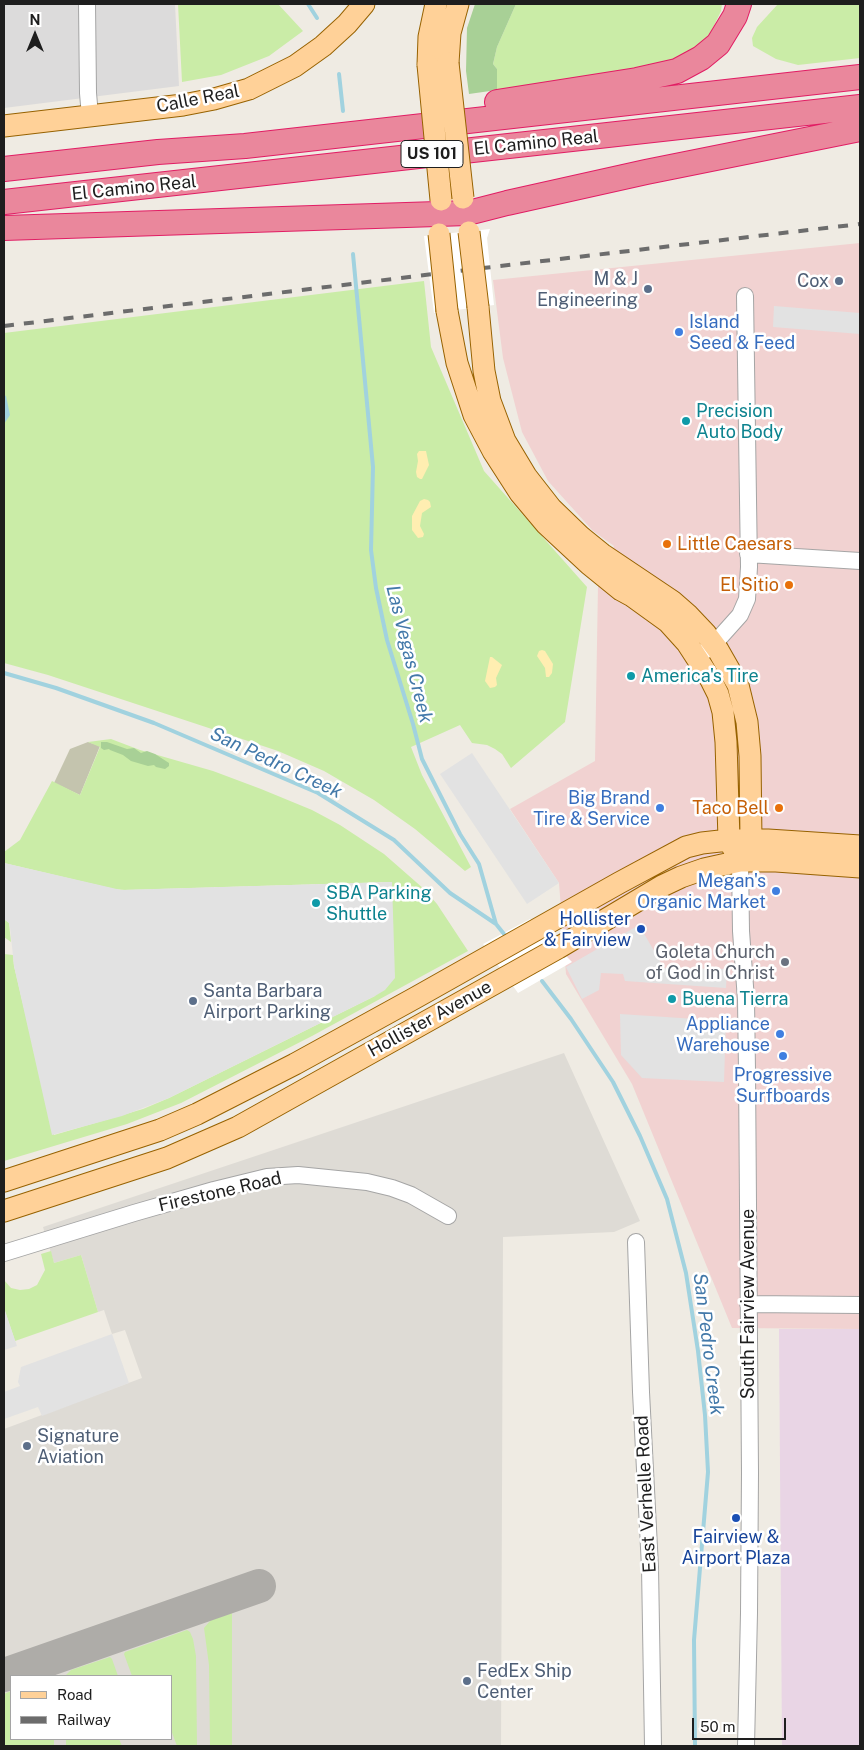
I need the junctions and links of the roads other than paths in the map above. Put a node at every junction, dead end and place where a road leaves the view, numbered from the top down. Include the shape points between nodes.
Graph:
1 (87, 4) edge
2 (364, 4) edge
3 (436, 4) edge
4 (458, 4) edge
5 (730, 4) edge
6 (739, 4) edge
7 (718, 44) junction
8 (438, 64) junction
9 (860, 77) edge
10 (860, 107) edge
11 (90, 116) junction
12 (4, 126) edge
13 (860, 129) edge
14 (357, 133) junction
15 (4, 169) edge
16 (4, 202) edge
17 (467, 214) junction
18 (440, 216) junction
19 (4, 228) edge
20 (745, 296) dead end
21 (748, 554) junction
22 (860, 561) edge
23 (714, 644) junction
24 (697, 658) junction
25 (729, 840) junction
26 (751, 840) junction
27 (860, 846) edge
28 (740, 861) junction
29 (860, 867) edge
30 (4, 1181) edge
31 (4, 1211) edge
32 (448, 1216) dead end
33 (636, 1242) dead end
34 (4, 1253) edge
35 (748, 1304) junction
36 (860, 1305) edge
37 (653, 1746) edge
38 (746, 1746) edge

1 - 11 street
2 - 11 main road, Calle Real via 323,46 295,66 249,89 199,102
3 - 8 main road via 429,36
4 - 8 main road
5 - 7 highway
6 - 7 highway
7 - 14 highway via 689,65 662,75 473,106
8 - 17 main road, South Fairview Avenue, bridge
8 - 18 main road, South Fairview Avenue, bridge
9 - 14 highway, El Camino Real / US 101
10 - 16 highway, El Camino Real / US 101
11 - 12 main road, Calle Real
13 - 17 highway via 507,202
14 - 15 highway, El Camino Real / US 101
17 - 18 highway
17 - 23 main road, South Fairview Avenue, bridge via 484,371 490,401 505,441 526,476 580,537 672,602
18 - 19 highway
18 - 24 main road, South Fairview Avenue, bridge via 447,311 457,363 471,407 490,445 520,493 546,524 621,590 668,622
20 - 21 street
21 - 22 street
21 - 23 street via 747,598 740,615
23 - 24 street
23 - 26 main road, South Fairview Avenue via 741,692 750,746
24 - 25 main road, South Fairview Avenue via 718,694 723,712
25 - 26 main road, Hollister Avenue
25 - 28 main road, South Fairview Avenue
25 - 30 main road, Hollister Avenue via 686,847 295,1064 197,1114 160,1130
26 - 27 main road, Hollister Avenue
26 - 28 main road, South Fairview Avenue
28 - 29 main road, Hollister Avenue
28 - 31 main road, Hollister Avenue via 699,870 668,883 238,1127 168,1158
28 - 35 street, South Fairview Avenue via 747,1020
32 - 34 street, Firestone Road via 392,1188 335,1178 290,1175 214,1190
33 - 37 street, East Verhelle Road via 650,1567
35 - 36 street
35 - 38 street, South Fairview Avenue via 750,1473

